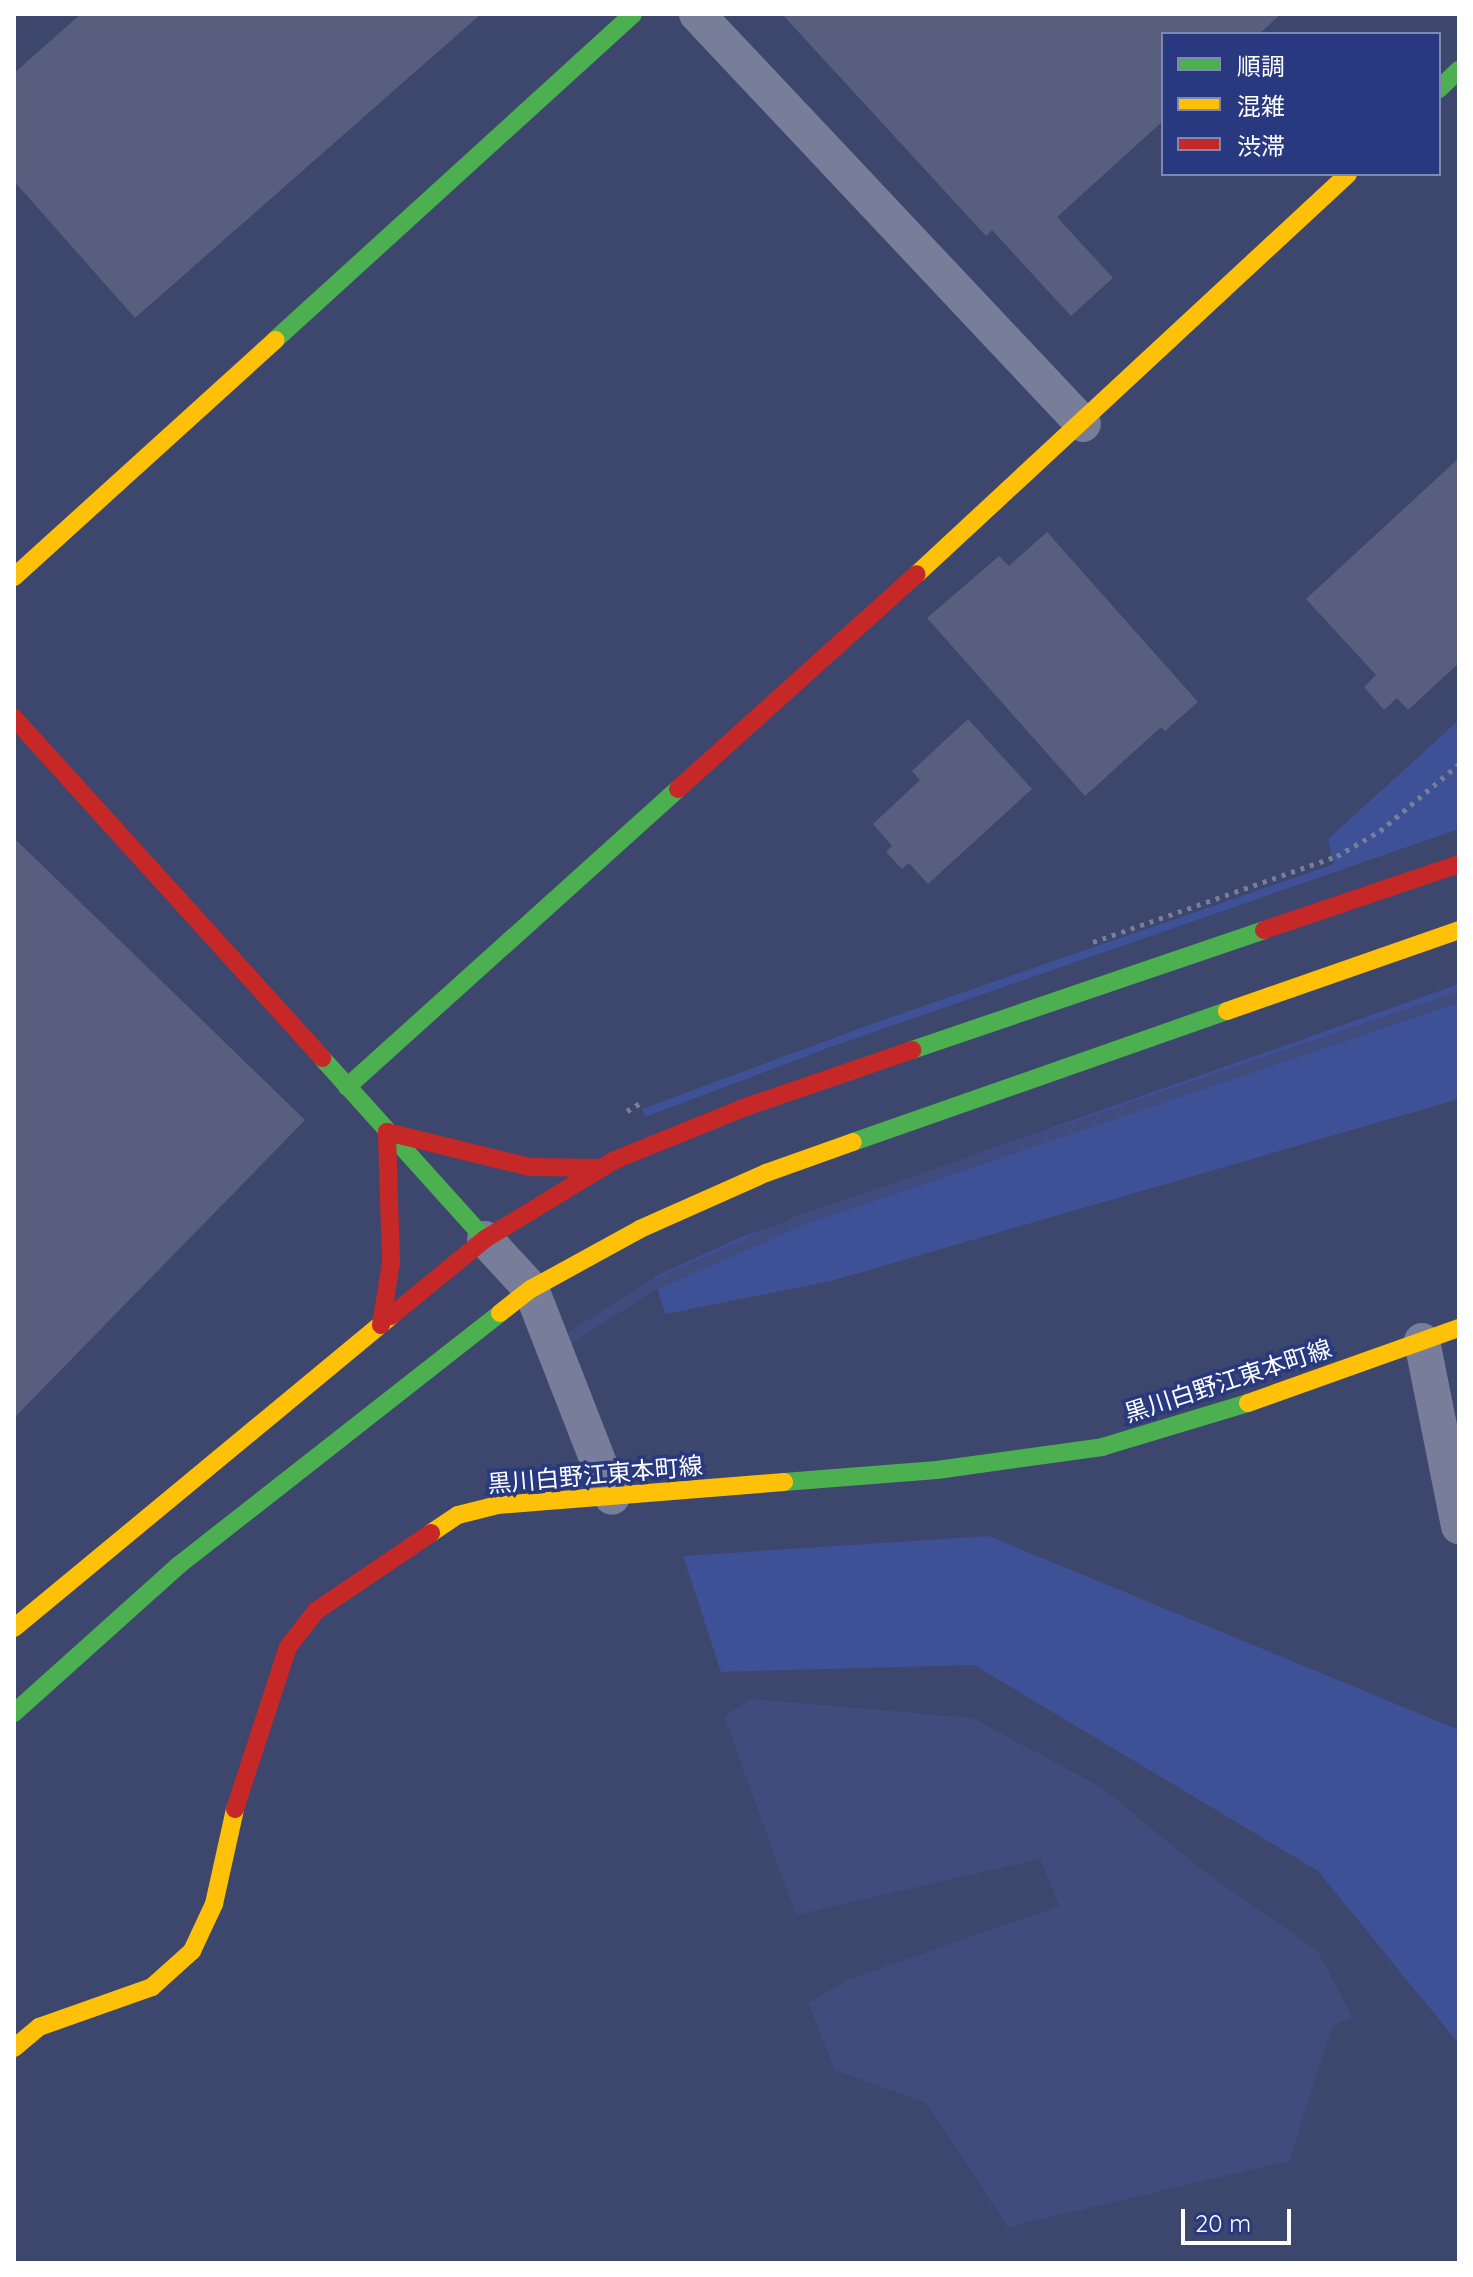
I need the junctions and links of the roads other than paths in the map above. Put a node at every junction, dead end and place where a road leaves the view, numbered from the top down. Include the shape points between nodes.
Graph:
1 (633, 14) edge
2 (697, 14) edge
3 (1459, 70) edge
4 (1441, 87) edge
5 (1346, 176) edge
6 (1083, 424) junction
7 (14, 577) edge
8 (14, 718) edge
9 (1459, 864) edge
10 (1459, 930) edge
11 (347, 1087) junction
12 (387, 1132) junction
13 (602, 1168) junction
14 (485, 1239) junction
15 (531, 1289) junction
16 (381, 1325) junction
17 (1459, 1328) edge
18 (1422, 1341) junction
19 (612, 1497) junction
20 (1459, 1526) edge
21 (14, 1628) edge
22 (14, 1713) edge
23 (14, 2048) edge

1 - 7 main road
2 - 6 street
3 - 4 main road
5 - 6 main road
6 - 11 main road
8 - 11 main road
9 - 13 main road via 743,1108
10 - 15 main road via 766,1173 640,1229
11 - 12 main road
12 - 13 main road via 529,1167
12 - 14 main road
12 - 16 main road via 391,1262
13 - 14 main road
14 - 15 street
14 - 16 main road
15 - 19 street
15 - 22 main road via 179,1565
16 - 21 main road
17 - 18 main road, 黒川白野江東本町線
18 - 19 main road, 黒川白野江東本町線 via 1178,1427 1102,1447 937,1470
18 - 20 street
19 - 23 main road, 黒川白野江東本町線 via 498,1505 458,1515 316,1611 288,1647 239,1790 214,1904 192,1951 152,1987 39,2027

